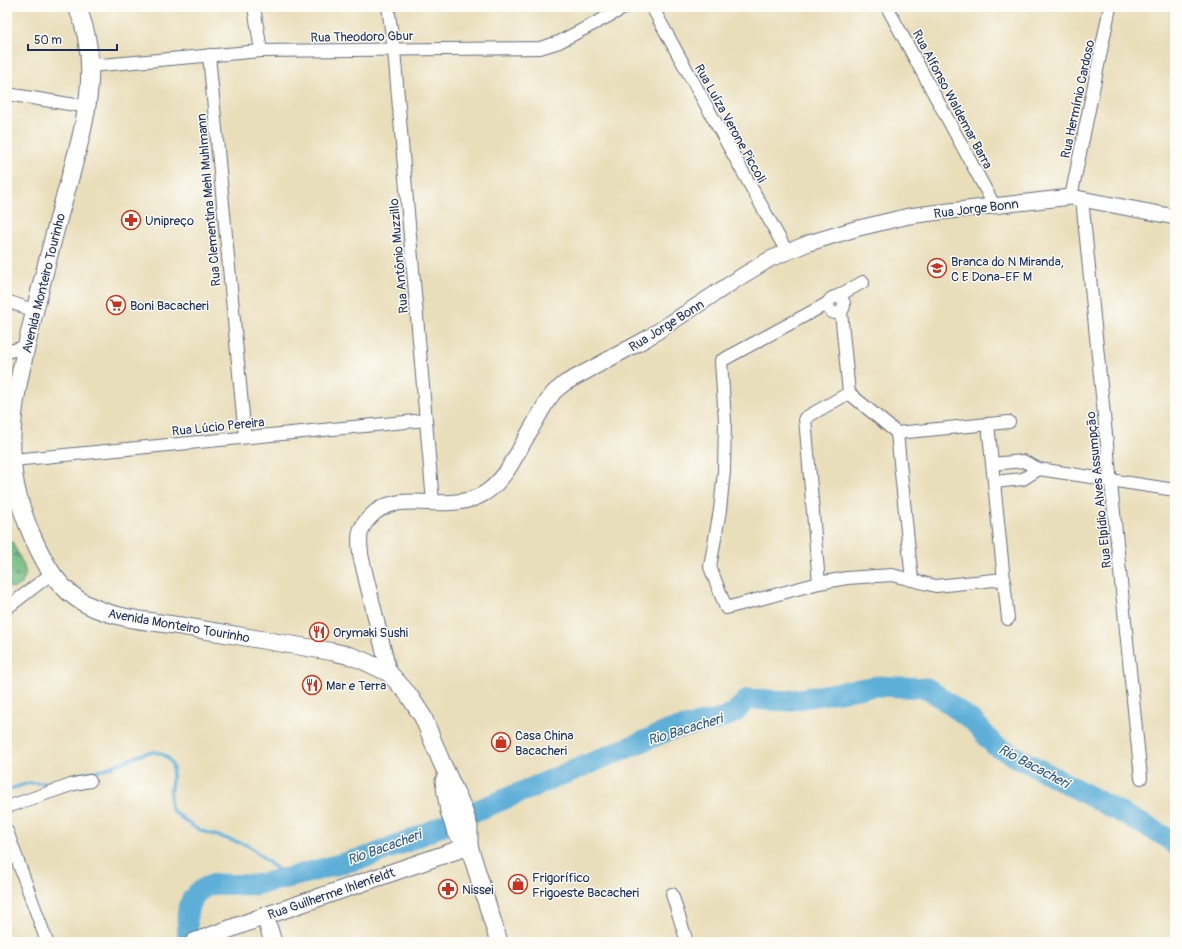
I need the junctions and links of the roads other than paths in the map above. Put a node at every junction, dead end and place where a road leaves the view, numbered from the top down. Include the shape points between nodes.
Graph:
1 (77, 7) edge
2 (254, 7) edge
3 (388, 7) edge
4 (626, 7) edge
5 (652, 7) edge
6 (887, 7) edge
7 (1110, 7) edge
8 (394, 50) junction
9 (261, 51) junction
10 (208, 55) junction
11 (90, 66) junction
12 (7, 94) edge
13 (88, 106) junction
14 (1077, 198) junction
15 (994, 205) junction
16 (1175, 217) edge
17 (787, 252) junction
18 (863, 282) dead end
19 (832, 300) junction
20 (7, 301) edge
21 (35, 311) junction
22 (26, 346) junction
23 (7, 352) edge
24 (849, 393) junction
25 (426, 420) junction
26 (1009, 422) dead end
27 (988, 424) junction
28 (897, 433) junction
29 (245, 437) junction
30 (13, 460) junction
31 (992, 464) junction
32 (1039, 469) junction
33 (1111, 480) junction
34 (994, 482) junction
35 (1175, 490) edge
36 (433, 502) junction
37 (51, 574) junction
38 (1004, 579) junction
39 (912, 580) junction
40 (819, 583) junction
41 (7, 608) edge
42 (1008, 619) dead end
43 (389, 673) junction
44 (1141, 778) dead end
45 (90, 781) dead end
46 (7, 807) edge
47 (7, 831) edge
48 (469, 846) junction
49 (672, 894) dead end
50 (265, 916) junction
51 (196, 941) edge
52 (46, 942) edge
53 (273, 942) edge
54 (500, 942) edge
55 (687, 942) edge

1 - 11 main road, Avenida Monteiro Tourinho
2 - 9 street
3 - 8 street, Rua Antônio Muzzillo
4 - 8 street, Rua Theodoro Gbur via 559,42 540,48
5 - 17 street, Rua Luíza Verone Piccoli
6 - 15 street, Rua Alfonso Waldemar Barra
7 - 14 street, Rua Hermínio Cardoso
8 - 9 street, Rua Theodoro Gbur
8 - 25 street, Rua Antônio Muzzillo
9 - 10 street, Rua Theodoro Gbur
10 - 11 street, Rua Theodoro Gbur
10 - 29 street, Rua Clementina Mehl Muhlmann
11 - 13 main road, Avenida Monteiro Tourinho
12 - 13 street
13 - 21 main road, Avenida Monteiro Tourinho
14 - 15 street, Rua Jorge Bonn
14 - 16 street, Rua Jorge Bonn
14 - 33 street, Rua Elpídio Alves Assumpção
15 - 17 street, Rua Jorge Bonn via 883,222
17 - 36 street, Rua Jorge Bonn via 757,266 657,332 564,383 546,403 504,476 487,492 464,501
18 - 19 street
19 - 24 street via 828,309 836,314 841,312
19 - 40 street via 721,361 725,421 724,471 710,567 726,608
20 - 21 street
21 - 22 main road, Avenida Monteiro Tourinho
22 - 23 street
22 - 30 main road, Avenida Monteiro Tourinho via 14,411
24 - 28 street
24 - 40 street via 805,418
25 - 29 street, Rua Lúcio Pereira
25 - 36 street, Rua Antônio Muzzillo
26 - 27 street
27 - 28 street
27 - 31 street
28 - 39 street
29 - 30 street, Rua Lúcio Pereira
30 - 37 main road, Avenida Monteiro Tourinho via 17,492 23,512
31 - 32 street via 1023,461
31 - 34 street
32 - 33 street
32 - 34 street via 1023,479
33 - 35 street
33 - 44 street, Rua Elpídio Alves Assumpção
34 - 38 street
36 - 43 street, Rua Jorge Bonn via 391,504 372,514 361,530 361,557
37 - 41 street
37 - 43 main road, Avenida Monteiro Tourinho via 73,596 107,612 334,652 364,661
38 - 39 street via 936,586
38 - 42 street
39 - 40 street via 886,574
43 - 48 main road, Avenida Monteiro Tourinho via 408,694 423,717 441,761
45 - 46 street
47 - 52 street
48 - 50 main road, Rua Guilherme Ihlenfeldt
48 - 54 main road, Avenida Monteiro Tourinho
49 - 55 street
50 - 51 main road, Rua Guilherme Ihlenfeldt
50 - 53 main road

